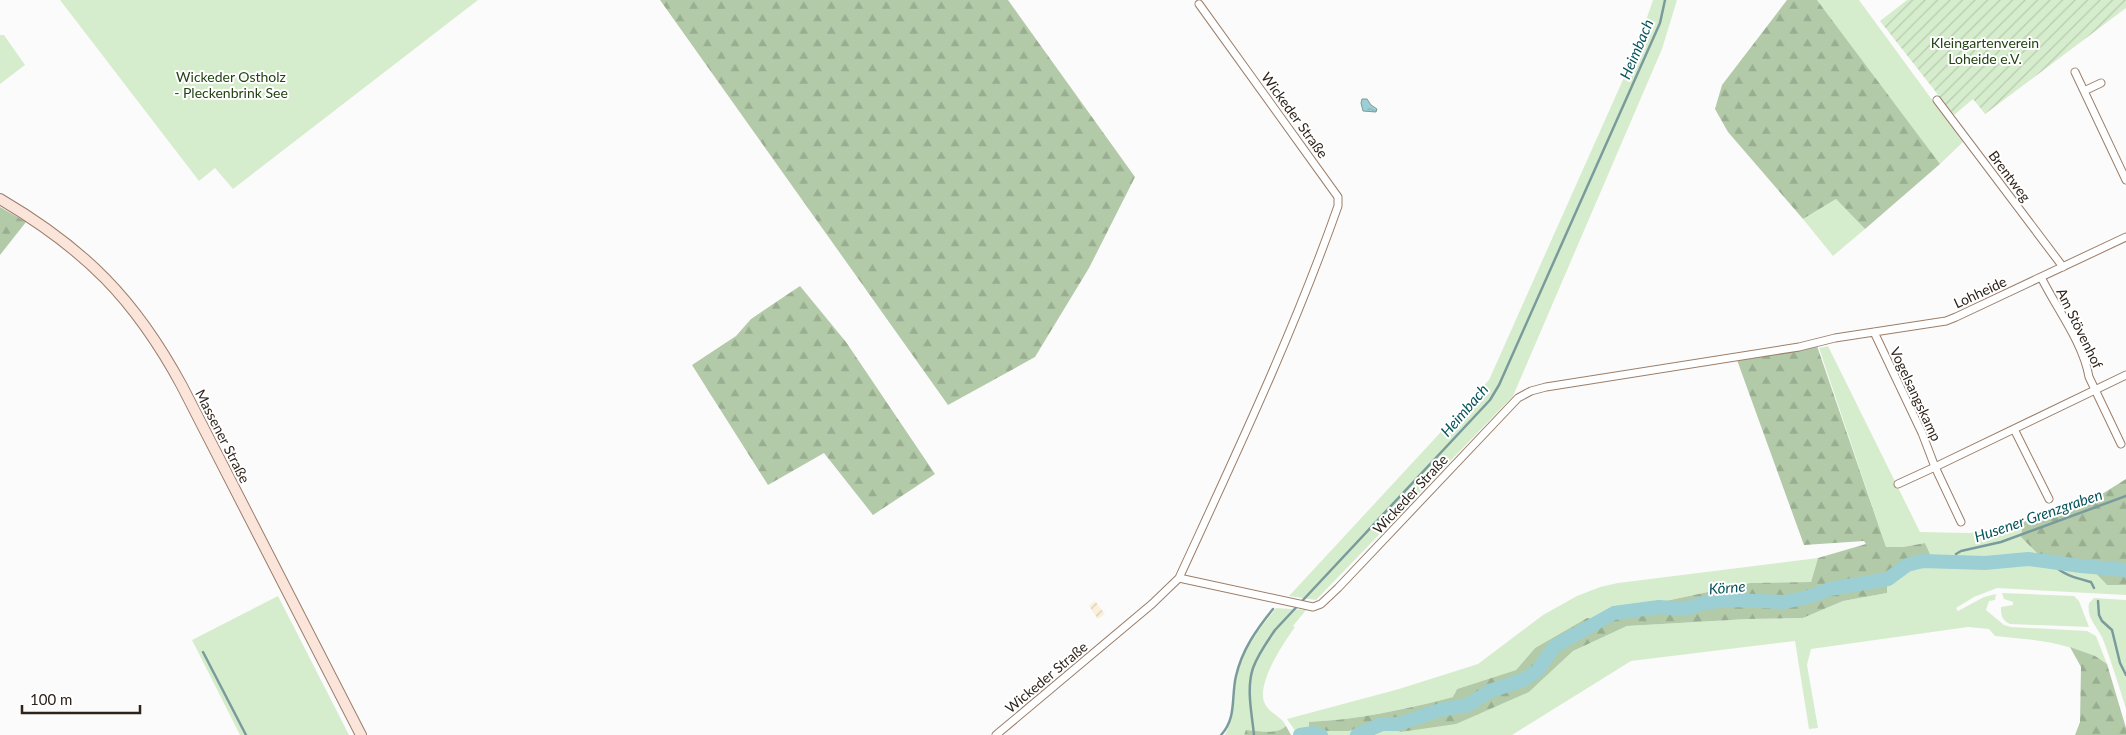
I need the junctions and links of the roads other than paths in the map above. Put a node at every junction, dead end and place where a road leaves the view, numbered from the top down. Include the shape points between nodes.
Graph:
1 (1199, 4) dead end
2 (2075, 72) dead end
3 (2100, 83) dead end
4 (2084, 91) junction
5 (1937, 100) dead end
6 (2126, 180) edge
7 (0, 199) edge
8 (2126, 237) edge
9 (2063, 267) junction
10 (2041, 277) junction
11 (1874, 332) junction
12 (1835, 338) joint
13 (2126, 375) edge
14 (2095, 390) junction
15 (2014, 428) junction
16 (2122, 444) dead end
17 (1935, 468) junction
18 (1898, 484) dead end
19 (2049, 499) dead end
20 (1961, 522) dead end
21 (1179, 578) junction
22 (361, 735) edge
23 (996, 735) edge

1 - 21 street, Wickeder Straße via 1338,197 1338,206 1283,351
2 - 4 street
3 - 4 street
4 - 6 street
5 - 9 street, Brentweg
7 - 22 main road, Massener Straße via 50,230 88,261 130,305 155,338
8 - 9 street, Lohheide
9 - 10 street, Lohheide
10 - 11 street, Lohheide via 1956,318
10 - 14 street, Am Stövenhof via 2079,349
11 - 12 street, Lohheide
11 - 17 street, Vogelsangskamp
12 - 21 street, Wickeder Straße via 1799,347 1546,387 1518,398 1321,604 1308,607
13 - 14 street
14 - 15 street
14 - 16 street
15 - 17 street
15 - 19 street
17 - 18 street
17 - 20 street, Vogelsangskamp
21 - 23 street, Wickeder Straße

